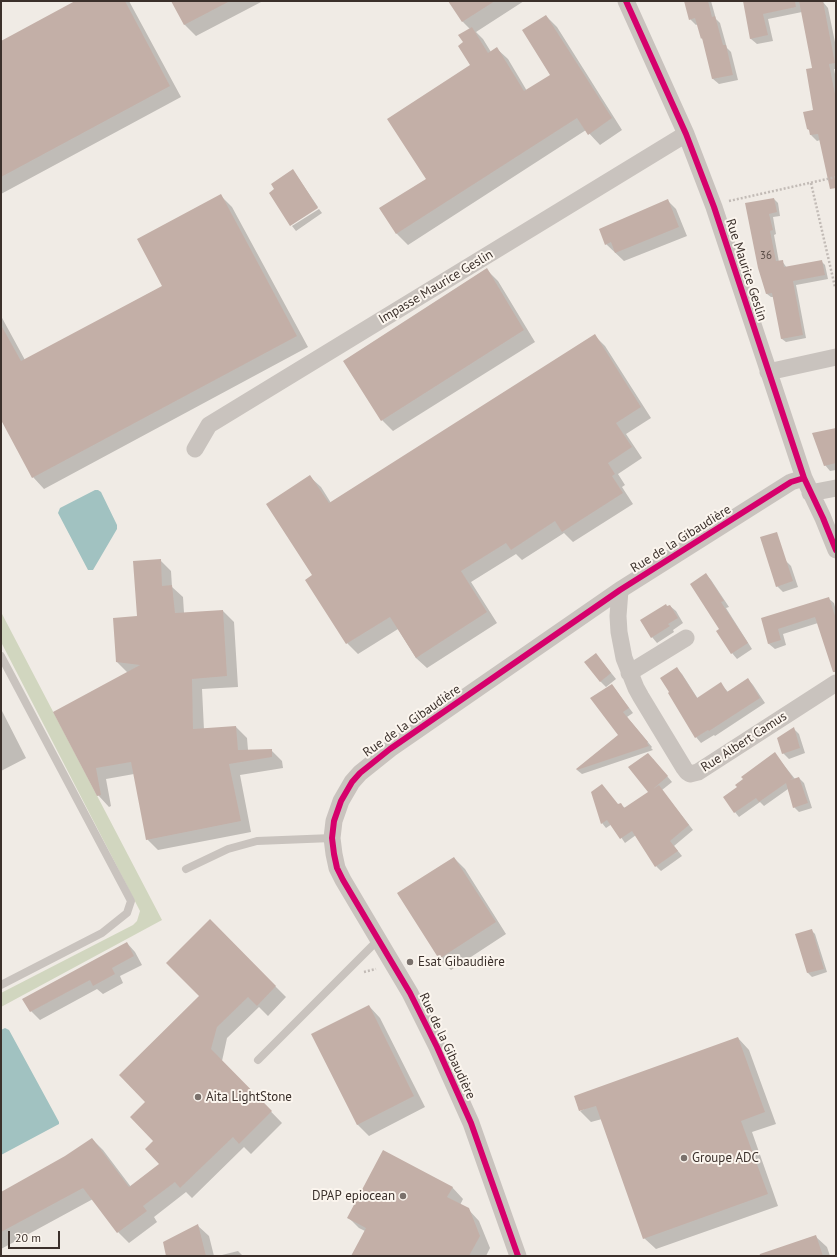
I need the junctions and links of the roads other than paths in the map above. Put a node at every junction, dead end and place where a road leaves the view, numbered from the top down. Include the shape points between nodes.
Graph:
1 (626, 1) edge
2 (686, 134) junction
3 (836, 357) edge
4 (768, 372) junction
5 (195, 449) dead end
6 (807, 486) junction
7 (836, 488) edge
8 (836, 550) edge
9 (620, 590) junction
10 (686, 638) dead end
11 (1, 656) edge
12 (630, 673) junction
13 (836, 683) edge
14 (332, 838) junction
15 (186, 869) dead end
16 (379, 939) junction
17 (1, 985) edge
18 (258, 1060) dead end
19 (518, 1256) edge

1 - 2 street, Rue Maurice Geslin
2 - 4 street, Rue Maurice Geslin via 714,207
2 - 5 street, Impasse Maurice Geslin via 210,425
3 - 4 street
4 - 6 street, Rue Maurice Geslin
6 - 7 street, Rue de la Gibaudière
6 - 8 street, Rue Maurice Geslin
6 - 9 street, Rue de la Gibaudière via 791,482
9 - 12 street, Rue Albert Camus via 619,632 623,655
9 - 14 street, Rue de la Gibaudière via 368,766 352,782 341,801 334,821
10 - 12 street
11 - 17 lane via 131,901 127,914 102,933
12 - 13 street, Rue Albert Camus via 641,697 690,774 698,772
14 - 15 lane via 257,841 228,849
14 - 16 street, Rue de la Gibaudière via 337,868
16 - 18 lane
16 - 19 street, Rue de la Gibaudière via 410,992 457,1091 471,1123

